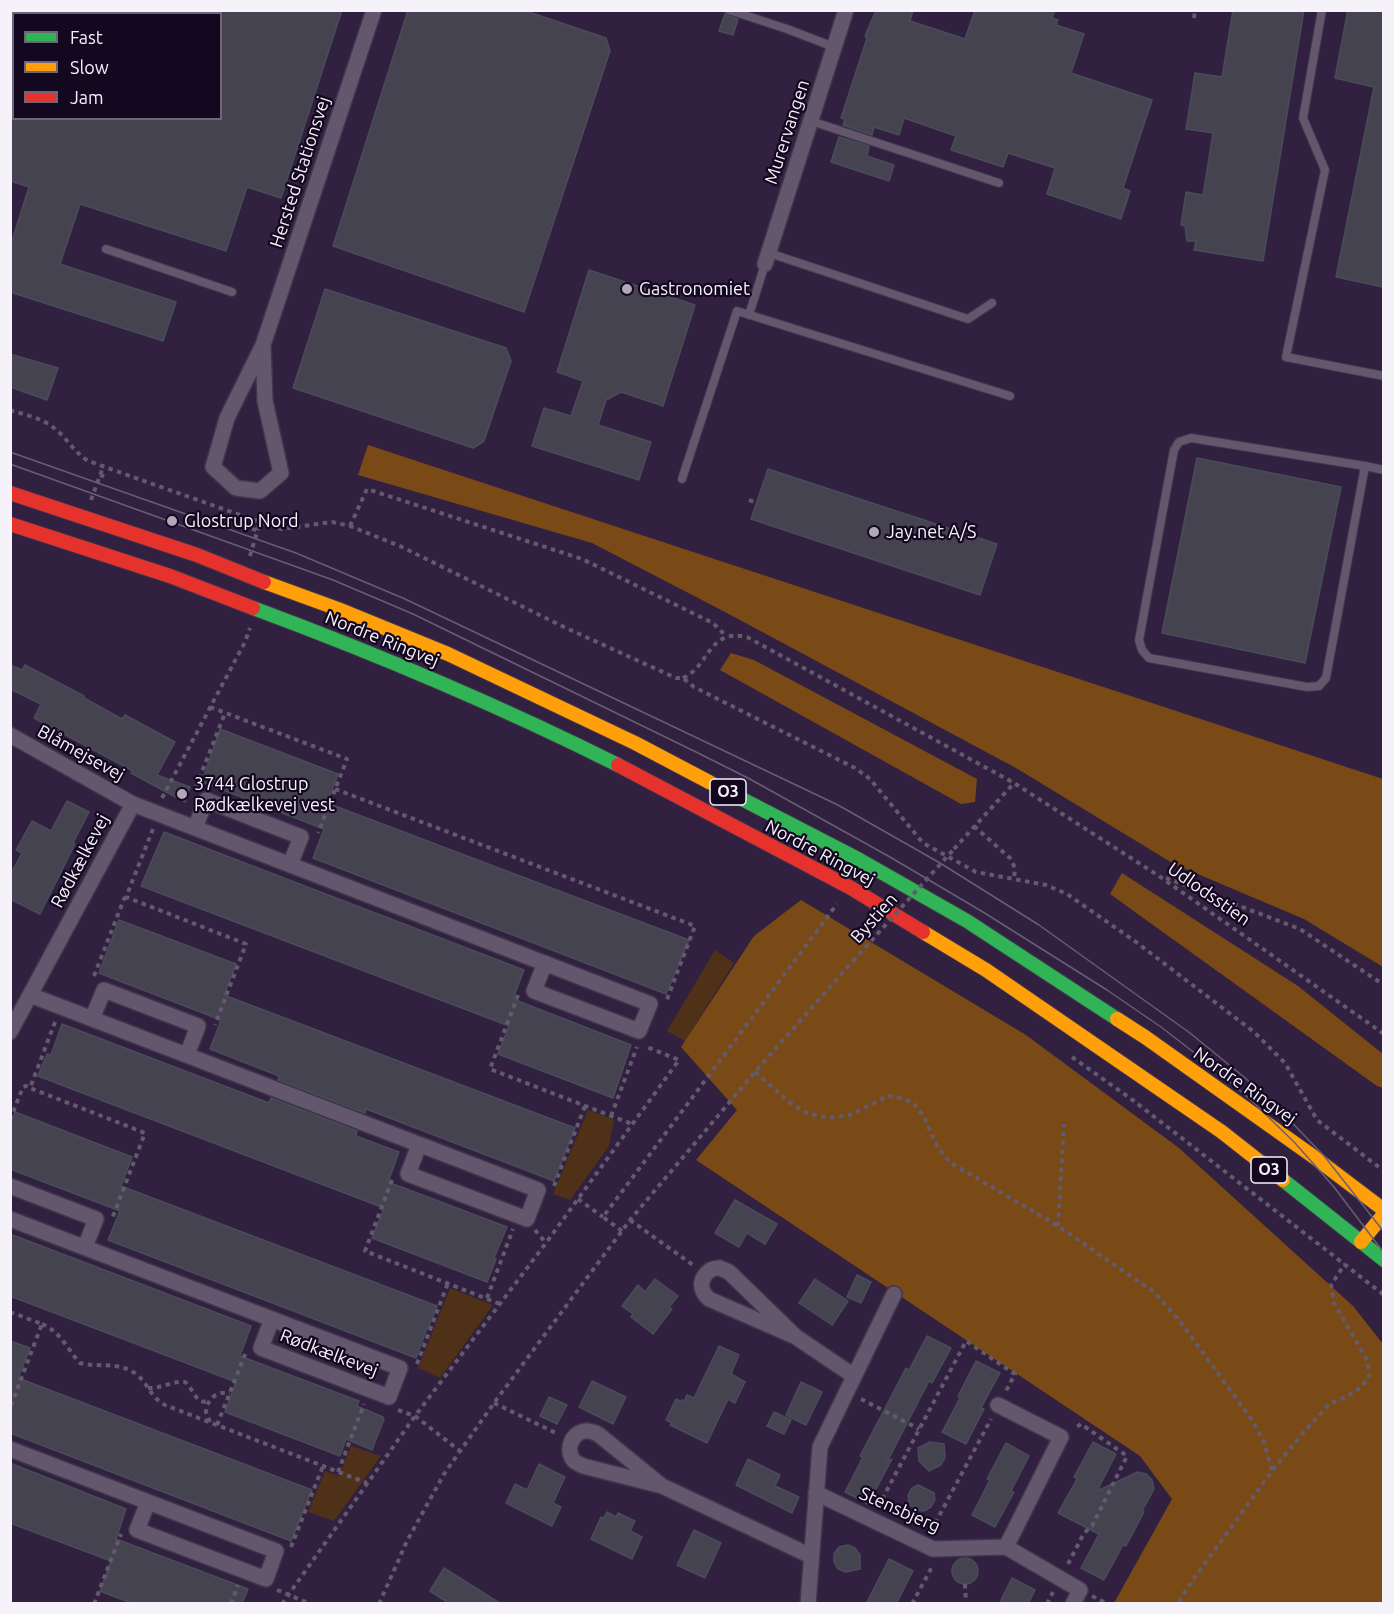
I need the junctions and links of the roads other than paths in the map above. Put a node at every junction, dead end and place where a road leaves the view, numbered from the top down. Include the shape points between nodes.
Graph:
1 (374, 10) edge
2 (729, 10) edge
3 (846, 10) edge
4 (1322, 10) edge
5 (834, 47) junction
6 (811, 121) junction
7 (999, 183) dead end
8 (106, 249) dead end
9 (767, 259) junction
10 (231, 292) dead end
11 (992, 303) dead end
12 (749, 315) junction
13 (263, 345) junction
14 (1383, 376) edge
15 (1010, 396) dead end
16 (1365, 466) junction
17 (1383, 470) edge
18 (682, 479) dead end
19 (10, 493) edge
20 (10, 524) edge
21 (10, 735) edge
22 (133, 804) junction
23 (195, 828) junction
24 (290, 865) junction
25 (545, 963) junction
26 (30, 995) junction
27 (92, 1019) junction
28 (10, 1032) edge
29 (187, 1055) junction
30 (419, 1145) junction
31 (10, 1186) edge
32 (1383, 1212) edge
33 (10, 1218) edge
34 (1361, 1242) junction
35 (85, 1247) junction
36 (1383, 1260) edge
37 (894, 1294) dead end
38 (272, 1319) junction
39 (796, 1338) junction
40 (854, 1376) junction
41 (998, 1405) road end
42 (10, 1449) edge
43 (662, 1486) junction
44 (816, 1493) junction
45 (148, 1502) junction
46 (1006, 1547) junction
47 (811, 1557) junction
48 (808, 1604) edge
49 (1073, 1604) edge

1 - 13 street, Hersted Stationsvej
2 - 5 lane
3 - 5 street, Murervangen
4 - 14 lane via 1303,118 1325,170 1286,357
5 - 6 street, Murervangen
6 - 7 lane
6 - 9 street, Murervangen
8 - 10 lane
9 - 11 lane via 968,319
9 - 12 lane
12 - 15 lane
12 - 18 lane via 737,311
13 - 13 street, Hersted Stationsvej via 265,401 281,473 260,491 236,488 213,466 227,418
16 - 16 lane via 1191,438 1179,442 1173,450 1139,640 1142,650 1149,658 1319,686 1326,678
16 - 17 lane
19 - 32 main road, Nordre Ringvej / O3 via 197,555 448,654 634,743 848,854 968,921 1145,1037 1314,1157
20 - 34 main road, Nordre Ringvej / O3 via 170,576 339,640 475,698 615,764 851,888 986,970 1213,1126
21 - 22 street, Blåmejsevej
22 - 23 street, Rødkælkevej
22 - 26 street, Rødkælkevej
23 - 24 street, Rødkælkevej
23 - 24 street via 206,800 217,804 301,837
24 - 25 street, Rødkælkevej
25 - 25 street, Rødkælkevej via 534,991 644,1034 650,1004
26 - 27 street
26 - 28 street, Rødkælkevej
27 - 29 street
27 - 29 street via 104,990 198,1026
29 - 30 street
30 - 30 street via 408,1174 527,1220 538,1191
31 - 35 street via 96,1219
32 - 34 main road
33 - 35 street, Rødkælkevej
34 - 36 main road, Nordre Ringvej / O3
35 - 38 street, Rødkælkevej
37 - 40 street
38 - 38 street, Rødkælkevej via 261,1348 389,1397 400,1368
39 - 39 street via 729,1272 721,1268 705,1274 701,1283 709,1299
39 - 40 street
40 - 44 street via 820,1447
41 - 46 street via 1061,1437
42 - 45 street
43 - 43 street via 598,1434 578,1433 571,1441 574,1461 583,1466
43 - 47 street
44 - 46 street, Stensbjerg via 928,1547
44 - 47 street
45 - 45 street via 137,1530 266,1579 276,1551
46 - 49 street via 1080,1590
47 - 48 street

